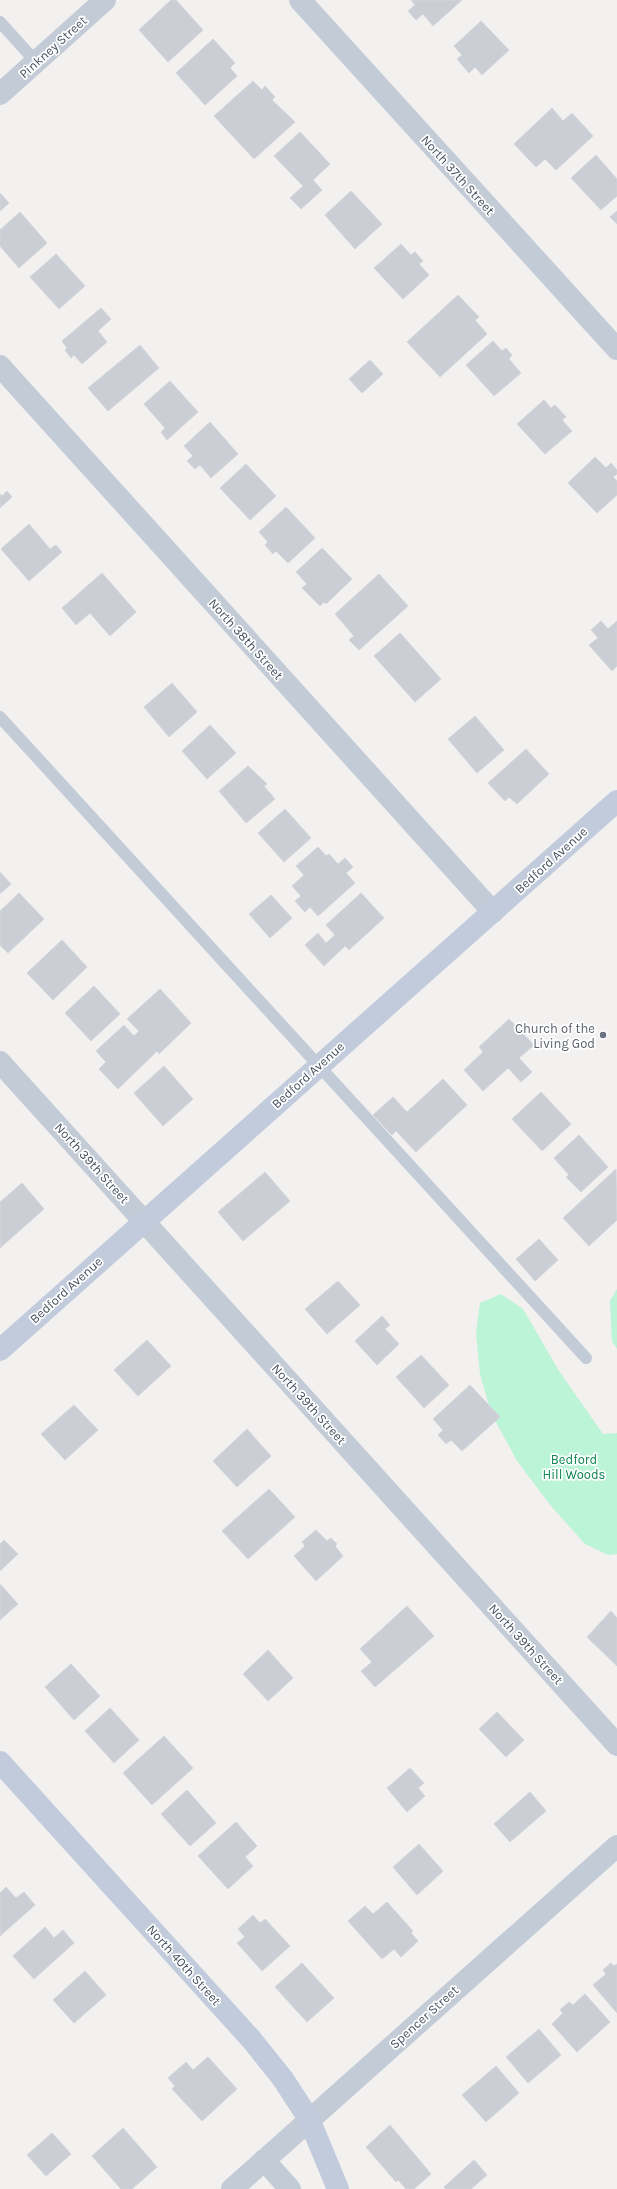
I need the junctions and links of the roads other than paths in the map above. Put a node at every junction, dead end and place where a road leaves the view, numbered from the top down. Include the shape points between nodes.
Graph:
1 (106, 0) edge
2 (300, 0) edge
3 (0, 22) edge
4 (36, 62) junction
5 (0, 94) edge
6 (617, 349) edge
7 (0, 366) edge
8 (0, 717) edge
9 (617, 801) edge
10 (493, 912) junction
11 (0, 1062) edge
12 (319, 1066) junction
13 (144, 1221) junction
14 (0, 1350) edge
15 (586, 1358) dead end
16 (617, 1745) edge
17 (0, 1762) edge
18 (617, 1846) edge
19 (309, 2119) junction
20 (264, 2160) junction
21 (232, 2189) edge
22 (290, 2189) edge
23 (338, 2189) edge

1 - 4 street, Pinkney Street
2 - 6 street, North 37th Street
3 - 4 lane
4 - 5 street, Pinkney Street
7 - 10 street, North 38th Street
8 - 12 lane
9 - 10 street, Bedford Avenue
10 - 12 street, Bedford Avenue
11 - 13 street, North 39th Street
12 - 13 street, Bedford Avenue
12 - 15 lane
13 - 14 street, Bedford Avenue
13 - 16 street, North 39th Street
17 - 19 street, North 40th Street via 251,2039 283,2079
18 - 19 street, Spencer Street
19 - 20 street, Spencer Street
19 - 23 street, North 40th Street
20 - 21 street, Spencer Street
20 - 22 street

